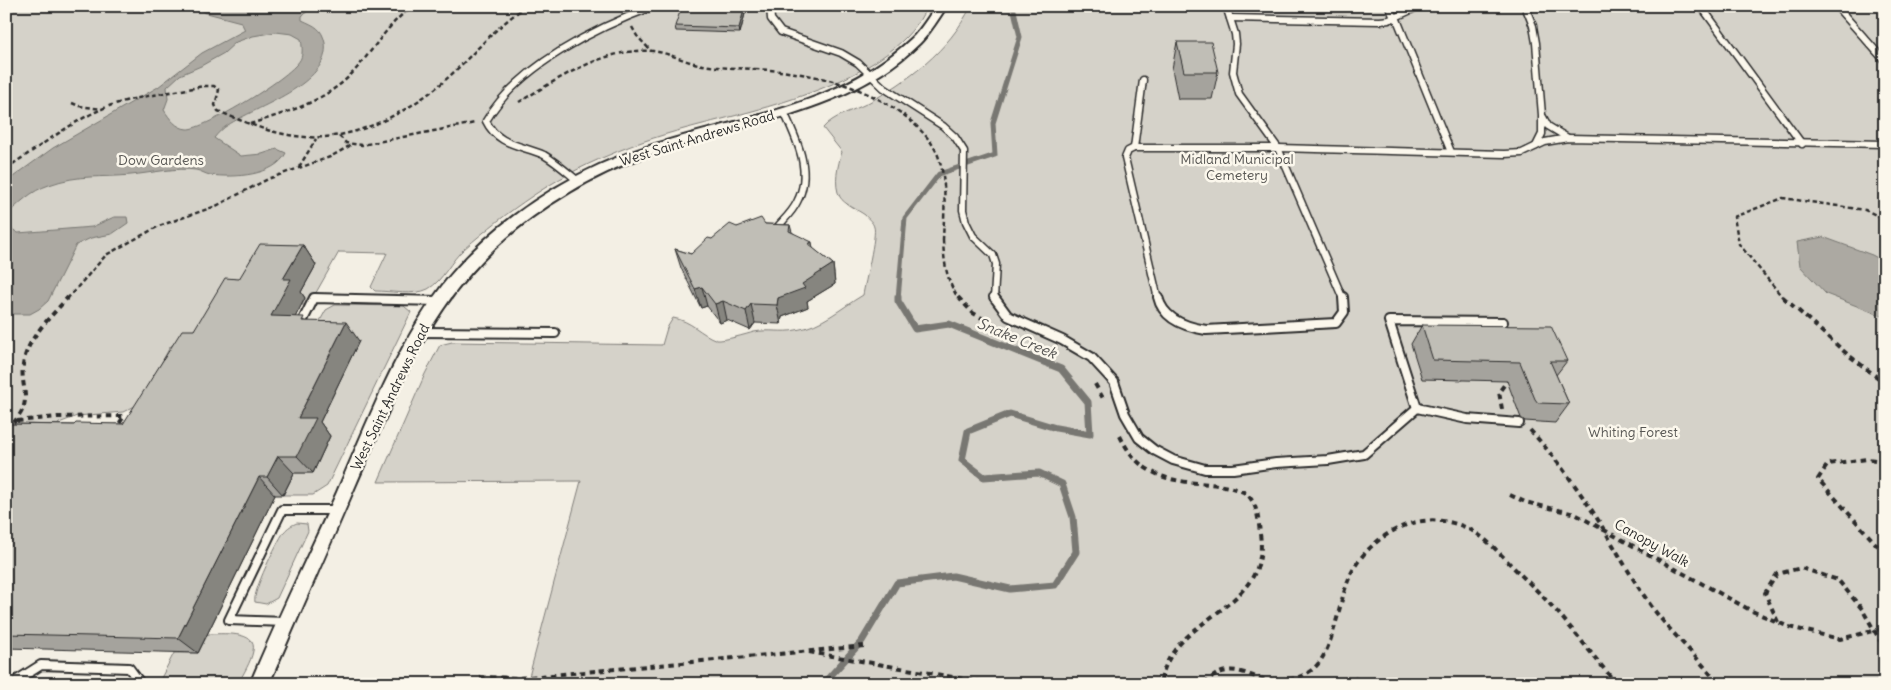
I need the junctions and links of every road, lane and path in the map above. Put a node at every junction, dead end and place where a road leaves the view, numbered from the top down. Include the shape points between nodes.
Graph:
1 (413, 6) edge
2 (527, 6) edge
3 (655, 6) edge
4 (770, 6) edge
5 (942, 6) edge
6 (1226, 6) edge
7 (1389, 6) edge
8 (1420, 6) edge
9 (1526, 6) edge
10 (1701, 6) edge
11 (1836, 6) edge
12 (1395, 17) junction
13 (1230, 18) junction
14 (1885, 61) edge
15 (872, 75) junction
16 (1143, 80) dead end
17 (72, 103) dead end
18 (517, 103) dead end
19 (102, 109) junction
20 (784, 112) junction
21 (1542, 115) junction
22 (486, 121) junction
23 (249, 125) junction
24 (339, 136) junction
25 (316, 138) junction
26 (1568, 138) junction
27 (353, 144) junction
28 (1802, 144) junction
29 (1885, 144) edge
30 (1536, 146) junction
31 (1134, 148) junction
32 (1278, 148) junction
33 (1451, 152) junction
34 (298, 167) junction
35 (6, 168) edge
36 (578, 181) junction
37 (1885, 218) edge
38 (775, 230) edge
39 (438, 301) junction
40 (303, 320) edge
41 (1503, 322) dead end
42 (1000, 328) dead end
43 (420, 332) junction
44 (555, 332) dead end
45 (1093, 380) dead end
46 (1507, 380) edge
47 (1885, 382) edge
48 (1106, 404) dead end
49 (1417, 408) junction
50 (16, 421) junction
51 (1519, 423) junction
52 (1116, 428) dead end
53 (116, 429) edge
54 (6, 430) edge
55 (1885, 462) edge
56 (1510, 495) dead end
57 (337, 510) junction
58 (1885, 554) edge
59 (287, 622) junction
60 (1778, 622) junction
61 (1885, 628) edge
62 (865, 646) dead end
63 (1885, 649) edge
64 (804, 651) junction
65 (480, 676) dead end
66 (11, 684) edge
67 (141, 684) edge
68 (259, 684) edge
69 (993, 684) edge
70 (1160, 684) edge
71 (1204, 684) edge
72 (1617, 684) edge
73 (1718, 684) edge

1 - 23 path via 390,22 356,69 333,89 290,112
2 - 24 path via 495,28 442,82 414,103 381,121
3 - 22 lane via 573,41 530,72 493,109
4 - 15 lane via 771,19 781,32 841,53
5 - 15 street, West Saint Andrews Road via 914,42
6 - 13 lane
7 - 12 lane
8 - 12 lane
9 - 21 lane via 1534,34
10 - 28 lane
11 - 14 lane
12 - 13 lane via 1380,21
12 - 33 lane
13 - 32 lane via 1236,34 1233,72 1239,94
15 - 20 street, West Saint Andrews Road via 822,99
15 - 49 lane via 884,88 943,126 964,150 963,210 973,236 993,254 996,264 994,298 1000,306 1008,316 1062,340 1090,357 1114,382 1125,414 1139,438 1154,450 1173,460 1205,468 1233,469 1328,460 1364,454
16 - 31 lane
17 - 19 path via 80,108
18 - 42 path, bridge via 592,61 651,51 706,66 774,70 830,79 883,101 917,126 932,143 944,183 942,259 957,298 982,321
19 - 23 path via 214,86 219,90 215,105 218,111
19 - 35 path
20 - 36 street, West Saint Andrews Road via 640,154
20 - 38 lane via 806,171 804,190
21 - 26 lane via 1548,126
21 - 30 lane via 1542,134
22 - 27 path via 370,144
22 - 36 lane via 496,138 545,156
23 - 25 path
24 - 25 path
24 - 27 path via 346,143
25 - 34 path
26 - 28 lane
26 - 30 lane
27 - 34 path via 330,157
28 - 29 lane
30 - 33 lane via 1522,154
31 - 32 lane
31 - 32 lane via 1125,158 1160,305 1166,314 1183,325 1206,330 1336,324 1345,309 1343,298
32 - 33 lane
34 - 50 path via 216,206 159,226 106,255 38,330 25,355 22,373 26,395
36 - 39 street, West Saint Andrews Road via 549,198 494,240 467,265
37 - 47 path via 1865,210 1783,198 1734,217 1739,244 1777,292 1847,354
39 - 40 lane via 314,298
39 - 43 street, West Saint Andrews Road
41 - 49 lane via 1389,321
43 - 44 lane
43 - 57 street, West Saint Andrews Road
45 - 48 path
46 - 51 path via 1499,392 1501,406 1506,416
49 - 51 lane via 1466,420
50 - 53 path via 41,417 124,416
50 - 54 path
51 - 73 path via 1549,451 1593,512 1658,615
52 - 70 path via 1136,463 1149,471 1176,481 1241,490 1252,500 1262,545 1258,566 1247,584 1229,606 1187,635 1162,670
55 - 58 path via 1867,459 1828,464 1818,478
56 - 60 path, Canopy Walk via 1525,502 1575,514
57 - 59 street, West Saint Andrews Road
57 - 59 lane via 282,510 229,620
59 - 68 street, West Saint Andrews Road
60 - 61 path, Canopy Walk via 1840,639
60 - 63 path via 1765,593 1777,574 1802,568 1838,580 1862,609
62 - 64 path
64 - 65 path via 520,678
64 - 69 path
66 - 67 lane via 41,665 129,668
71 - 72 path via 1211,677 1230,669 1251,673 1268,681 1292,679 1312,670 1322,660 1332,636 1336,615 1354,568 1389,531 1426,520 1460,525 1476,532 1558,613

